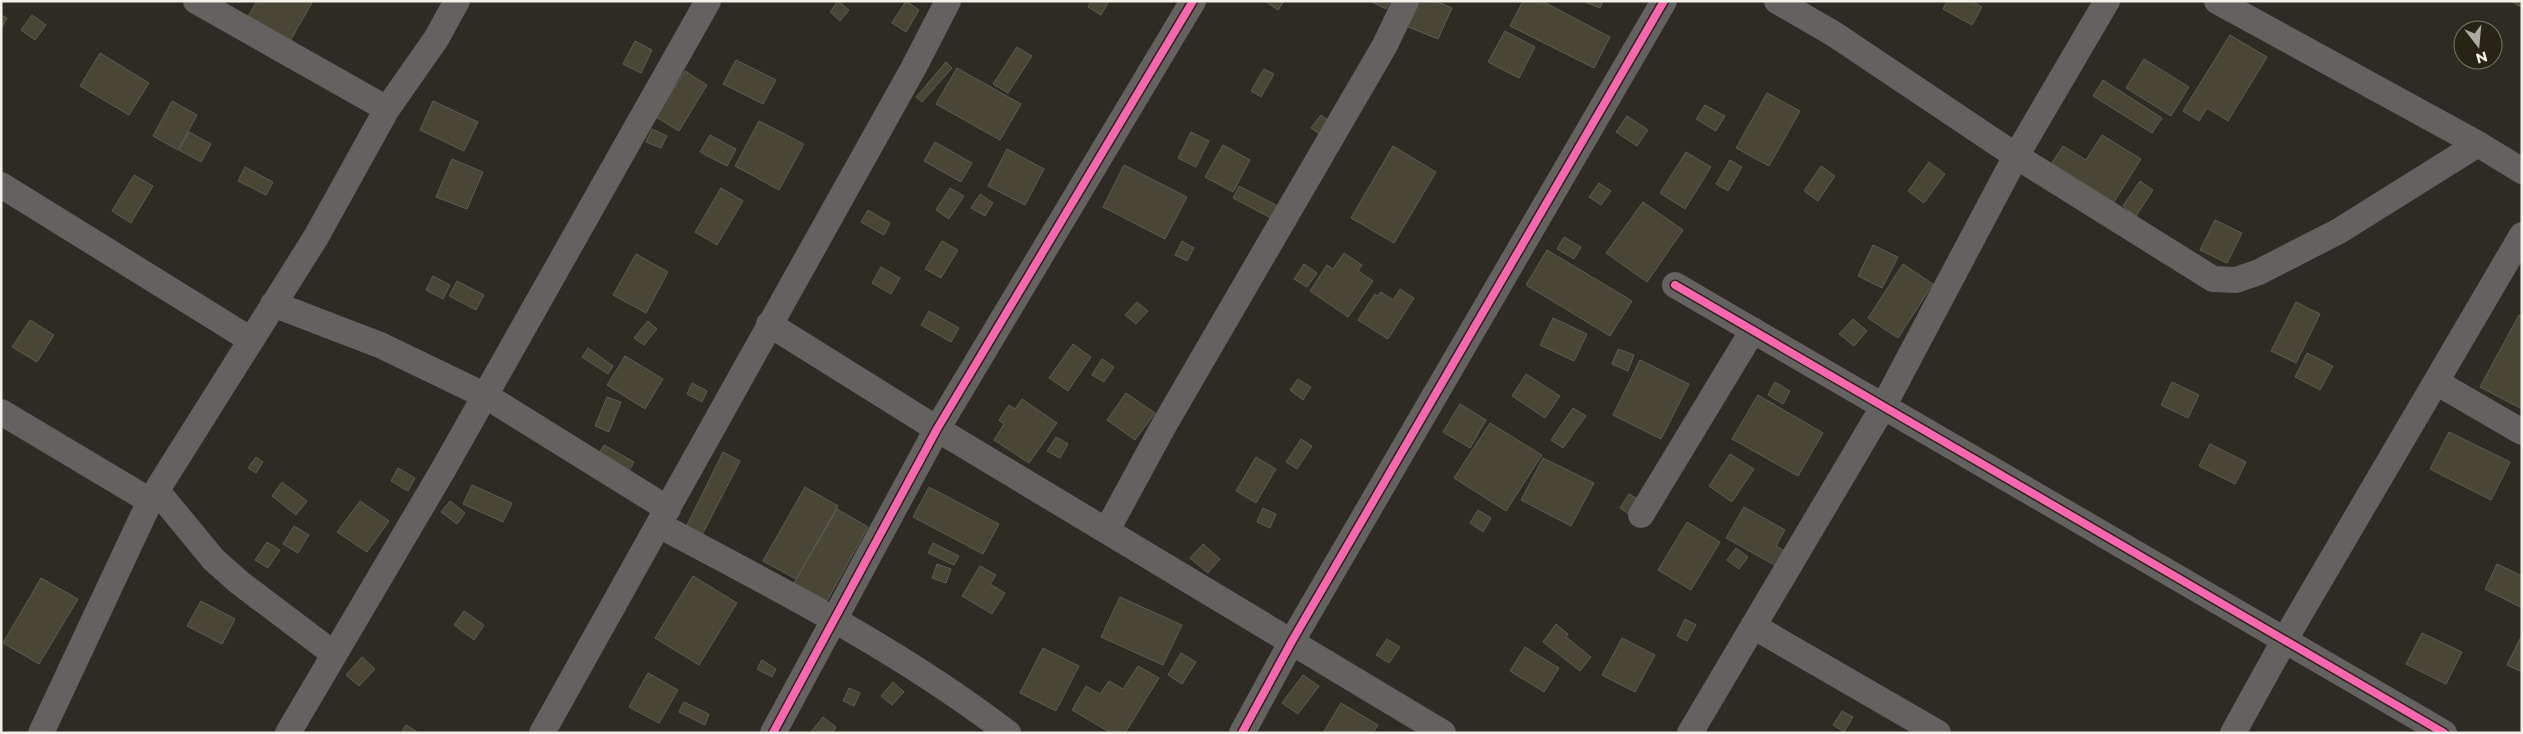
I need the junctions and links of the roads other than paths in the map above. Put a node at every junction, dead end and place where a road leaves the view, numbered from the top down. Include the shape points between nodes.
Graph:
1 (196, 1) edge
2 (457, 1) edge
3 (708, 1) edge
4 (948, 1) edge
5 (1193, 1) edge
6 (1406, 1) edge
7 (1664, 1) edge
8 (1777, 1) edge
9 (2107, 1) edge
10 (2217, 1) edge
11 (387, 109) junction
12 (2478, 144) junction
13 (2016, 156) junction
14 (2522, 171) edge
15 (1, 185) edge
16 (2522, 235) edge
17 (1675, 285) dead end
18 (273, 304) junction
19 (769, 324) junction
20 (1753, 330) junction
21 (250, 340) junction
22 (2436, 382) junction
23 (486, 396) junction
24 (1883, 407) junction
25 (1, 412) edge
26 (937, 429) junction
27 (2522, 432) edge
28 (154, 496) junction
29 (1641, 515) dead end
30 (664, 517) junction
31 (1107, 530) junction
32 (834, 618) junction
33 (1753, 626) junction
34 (1292, 641) junction
35 (2284, 642) junction
36 (334, 654) junction
37 (41, 733) edge
38 (288, 733) edge
39 (542, 733) edge
40 (773, 733) edge
41 (1008, 733) edge
42 (1242, 733) edge
43 (1443, 733) edge
44 (1690, 733) edge
45 (1938, 733) edge
46 (2233, 733) edge
47 (2444, 733) edge

1 - 11 street
2 - 11 street via 436,38
3 - 23 street
4 - 19 street
5 - 26 street
6 - 31 street via 1385,45 1162,427
7 - 34 street
8 - 13 street via 1834,34
9 - 13 street
10 - 12 street
11 - 18 street via 316,237
12 - 13 street via 2339,231 2260,272 2236,280 2213,278
12 - 14 street
13 - 24 street
15 - 21 street
16 - 22 street
17 - 20 street
18 - 21 street
18 - 23 street via 380,345
19 - 26 street
19 - 30 street
20 - 24 street
20 - 29 street
21 - 28 street
22 - 27 street
22 - 35 street
23 - 30 street
23 - 36 street
24 - 33 street
24 - 35 street
25 - 28 street
26 - 31 street
26 - 32 street
28 - 36 street via 240,584
28 - 37 street
30 - 32 street
30 - 39 street
31 - 34 street
32 - 40 street
32 - 41 street via 934,679
33 - 44 street
33 - 45 street
34 - 42 street
34 - 43 street
35 - 46 street
35 - 47 street
36 - 38 street

